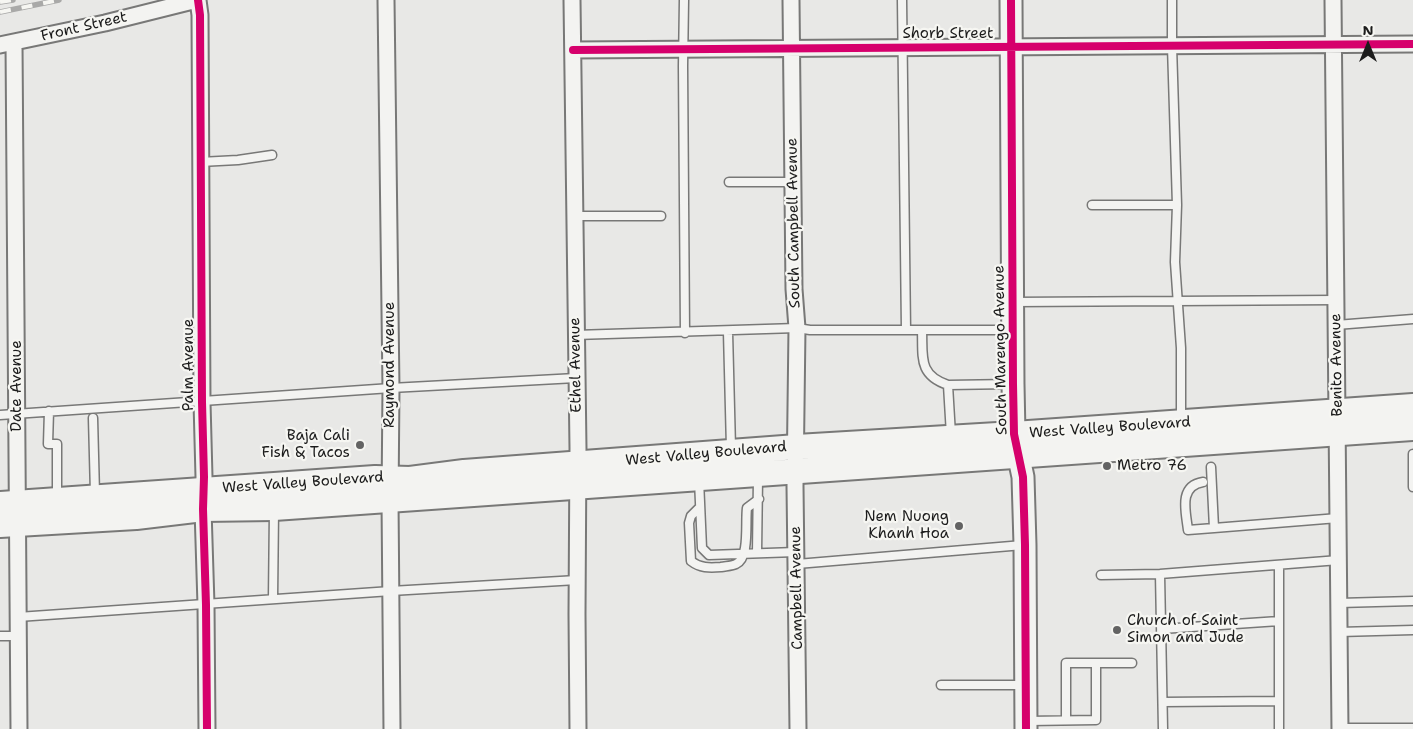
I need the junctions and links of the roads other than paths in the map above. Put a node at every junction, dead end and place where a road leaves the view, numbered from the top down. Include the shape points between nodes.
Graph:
1 (198, 0) edge
2 (386, 0) edge
3 (572, 0) edge
4 (684, 0) edge
5 (791, 0) edge
6 (902, 0) edge
7 (1011, 0) edge
8 (1172, 0) edge
9 (1333, 0) edge
10 (7, 44) edge
11 (1334, 44) junction
12 (1413, 44) edge
13 (1172, 46) junction
14 (1011, 47) junction
15 (903, 48) junction
16 (792, 49) junction
17 (573, 50) junction
18 (683, 50) junction
19 (272, 155) dead end
20 (200, 162) junction
21 (729, 182) dead end
22 (794, 182) junction
23 (1092, 205) dead end
24 (1177, 205) junction
25 (574, 216) junction
26 (661, 216) dead end
27 (1177, 300) junction
28 (1336, 300) junction
29 (1013, 302) junction
30 (1413, 319) edge
31 (1336, 325) junction
32 (797, 328) junction
33 (906, 330) junction
34 (922, 330) junction
35 (1014, 330) junction
36 (684, 332) junction
37 (728, 332) junction
38 (575, 335) junction
39 (576, 378) junction
40 (1013, 384) junction
41 (948, 385) junction
42 (391, 388) junction
43 (202, 402) junction
44 (1413, 406) edge
45 (49, 411) junction
46 (18, 414) junction
47 (0, 415) edge
48 (94, 418) dead end
49 (1181, 422) junction
50 (1337, 422) junction
51 (1413, 428) edge
52 (951, 438) junction
53 (1017, 445) junction
54 (797, 447) junction
55 (731, 453) junction
56 (1413, 454) edge
57 (1211, 467) dead end
58 (796, 472) junction
59 (758, 474) junction
60 (577, 476) junction
61 (699, 478) junction
62 (1203, 482) dead end
63 (1413, 487) edge
64 (390, 489) junction
65 (95, 498) junction
66 (203, 499) junction
67 (759, 499) junction
68 (57, 501) junction
69 (700, 507) junction
70 (274, 508) junction
71 (9, 514) edge
72 (1338, 518) junction
73 (1214, 528) junction
74 (1025, 545) junction
75 (745, 553) junction
76 (757, 553) junction
77 (796, 558) junction
78 (1338, 560) junction
79 (1279, 565) junction
80 (1160, 574) junction
81 (1101, 575) dead end
82 (577, 580) junction
83 (391, 591) junction
84 (273, 599) junction
85 (1413, 601) edge
86 (1339, 603) junction
87 (206, 605) junction
88 (18, 617) junction
89 (1279, 621) junction
90 (1162, 629) junction
91 (1413, 630) edge
92 (1339, 632) junction
93 (0, 636) edge
94 (18, 636) junction
95 (1132, 662) dead end
96 (1096, 663) junction
97 (941, 685) dead end
98 (1026, 685) junction
99 (1279, 701) junction
100 (1163, 702) junction
101 (1066, 720) junction
102 (1026, 725) edge
103 (1413, 728) edge
104 (20, 729) edge
105 (207, 729) edge
106 (392, 729) edge
107 (578, 729) edge
108 (798, 729) edge
109 (1162, 729) edge
110 (1279, 729) edge
111 (1340, 729) edge

1 - 10 street, Front Street
1 - 20 street, Palm Avenue
2 - 42 street, Raymond Avenue
3 - 17 street, Ethel Avenue
4 - 18 lane
5 - 16 street, South Campbell Avenue
6 - 15 lane
7 - 14 street, South Marengo Avenue
8 - 13 lane
9 - 11 street, Benito Avenue
10 - 46 street, Date Avenue
11 - 12 street, Shorb Street
11 - 13 street, Shorb Street
11 - 28 street, Benito Avenue
13 - 14 street, Shorb Street
13 - 24 lane
14 - 15 street, Shorb Street
14 - 29 street, South Marengo Avenue
15 - 16 street, Shorb Street
15 - 33 lane
16 - 18 street, Shorb Street
16 - 22 street, South Campbell Avenue
17 - 18 street, Shorb Street
17 - 25 street, Ethel Avenue
18 - 36 lane
19 - 20 lane
20 - 43 street, Palm Avenue
21 - 22 lane
22 - 32 street, South Campbell Avenue
23 - 24 lane
24 - 27 lane
25 - 26 lane
25 - 38 street, Ethel Avenue
27 - 28 lane
27 - 29 lane
27 - 49 lane
28 - 31 street, Benito Avenue
29 - 35 street, South Marengo Avenue
30 - 31 lane
31 - 50 street, Benito Avenue
32 - 33 lane
32 - 37 lane
32 - 54 street, South Campbell Avenue
33 - 34 lane
34 - 35 lane
34 - 41 lane via 923,363 933,378
35 - 40 street, South Marengo Avenue
36 - 37 lane
36 - 38 lane
37 - 55 lane
38 - 39 street, Ethel Avenue
39 - 42 lane
39 - 60 street, Ethel Avenue
40 - 41 lane
40 - 53 street, South Marengo Avenue
41 - 52 lane
42 - 43 lane
42 - 64 street, Raymond Avenue
43 - 45 lane
43 - 66 street, Palm Avenue
44 - 50 main road, West Valley Boulevard
45 - 46 lane
45 - 68 lane via 48,444 57,444
46 - 47 lane
46 - 71 street, Date Avenue
48 - 65 lane
49 - 50 main road, West Valley Boulevard
49 - 53 main road, West Valley Boulevard
50 - 51 main road, West Valley Boulevard
50 - 53 main road, West Valley Boulevard
50 - 72 street, Benito Avenue
52 - 53 main road, West Valley Boulevard
52 - 54 main road, West Valley Boulevard
53 - 58 main road, West Valley Boulevard
53 - 74 street, South Marengo Avenue via 1023,477
54 - 55 main road, West Valley Boulevard
54 - 58 street, Campbell Avenue
55 - 60 main road, West Valley Boulevard
56 - 63 lane
57 - 73 lane
58 - 59 main road, West Valley Boulevard
58 - 77 street, Campbell Avenue
59 - 61 main road, West Valley Boulevard
59 - 67 lane
60 - 61 main road, West Valley Boulevard
60 - 64 main road, West Valley Boulevard via 464,472 410,478
60 - 82 street, Ethel Avenue
61 - 69 lane
62 - 73 lane via 1196,483 1187,493 1188,530
64 - 66 main road, West Valley Boulevard
64 - 70 main road, West Valley Boulevard
64 - 83 street, Raymond Avenue
65 - 66 main road, West Valley Boulevard
65 - 68 main road, West Valley Boulevard
66 - 70 main road, West Valley Boulevard
66 - 71 main road, West Valley Boulevard via 136,516
66 - 87 street, Palm Avenue
67 - 75 lane via 747,508
67 - 76 lane
68 - 71 main road, West Valley Boulevard
69 - 75 lane via 702,548 706,553
69 - 75 lane via 689,523 691,561 697,566 710,568 735,565
70 - 84 lane
71 - 88 street, Date Avenue
72 - 73 lane
72 - 78 street, Benito Avenue
74 - 77 lane
74 - 98 street, South Marengo Avenue
75 - 76 lane
76 - 77 lane
77 - 108 street, Campbell Avenue
78 - 79 lane
78 - 86 street, Benito Avenue
79 - 80 lane
79 - 89 lane
80 - 81 lane
80 - 90 lane
82 - 83 lane
82 - 107 street, Ethel Avenue
83 - 84 lane
83 - 106 street, Raymond Avenue
84 - 87 lane
85 - 86 lane
86 - 92 street, Benito Avenue
87 - 88 lane
87 - 105 street, Palm Avenue
88 - 94 street, Date Avenue
89 - 90 lane
89 - 99 lane
90 - 100 lane
91 - 92 lane
92 - 111 street, Benito Avenue
93 - 94 lane
94 - 104 street, Date Avenue
95 - 96 lane
96 - 101 lane via 1096,720
96 - 101 lane via 1066,663
97 - 98 lane
98 - 102 street, South Marengo Avenue
99 - 100 lane
99 - 110 lane
100 - 109 lane
101 - 102 lane
103 - 111 lane

